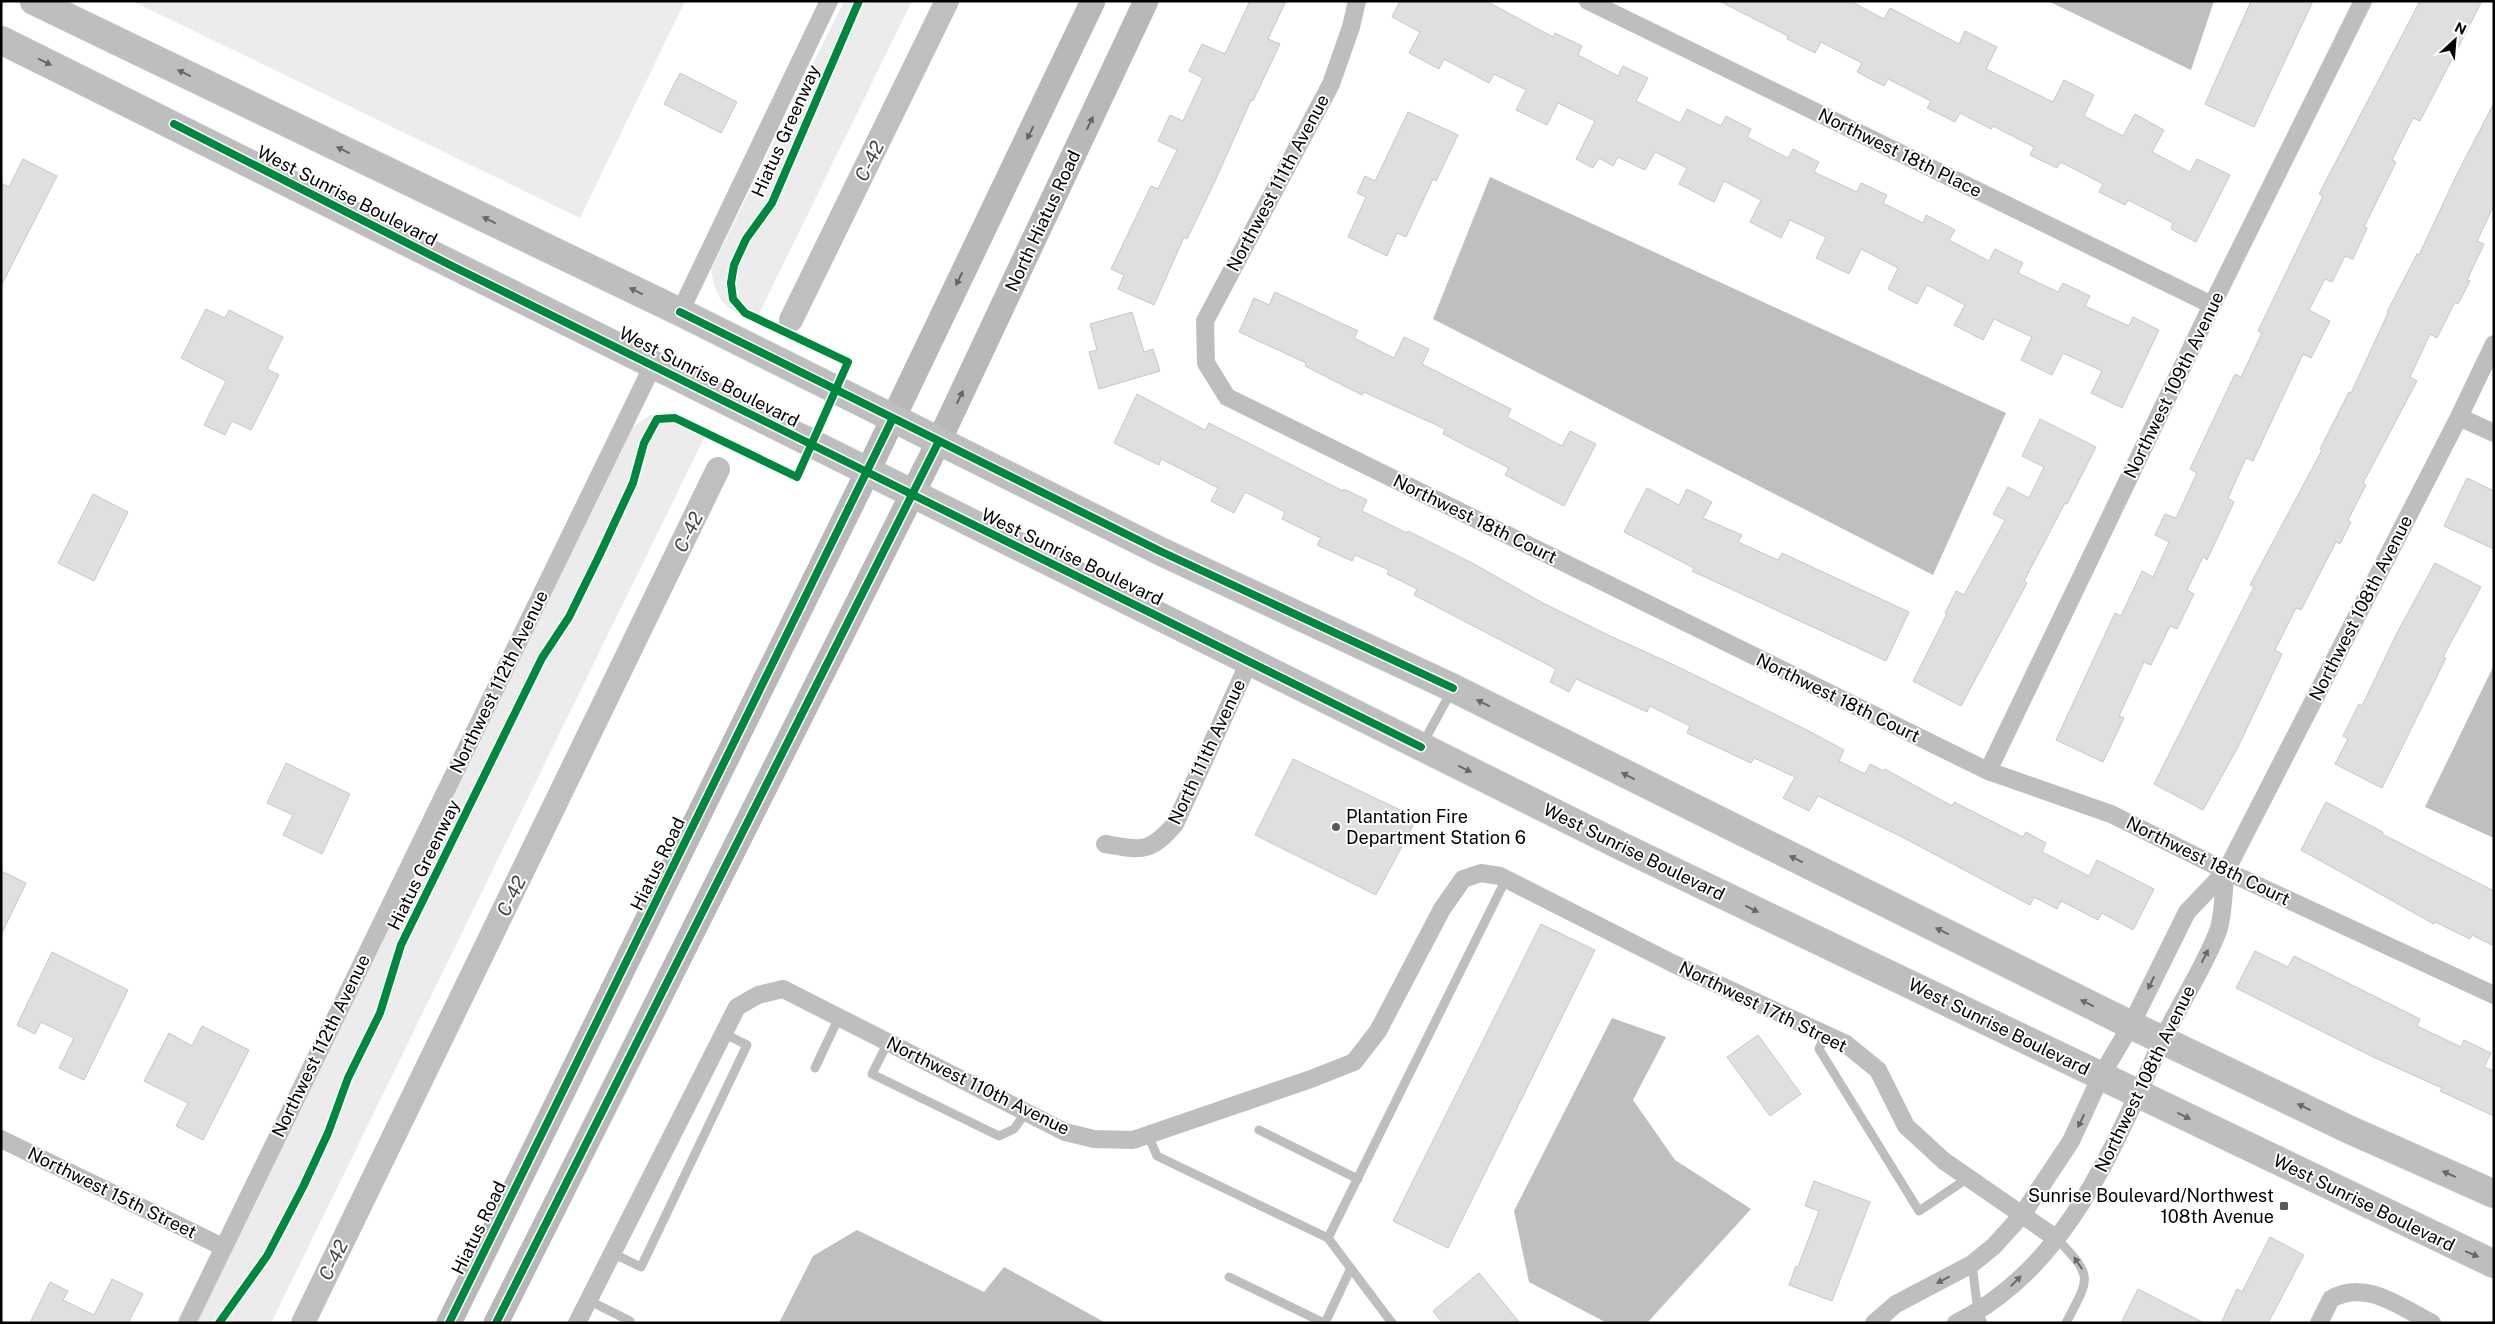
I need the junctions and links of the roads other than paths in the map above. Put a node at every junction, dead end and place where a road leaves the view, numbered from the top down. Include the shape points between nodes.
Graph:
1 (34, 1) edge
2 (830, 1) edge
3 (1093, 1) edge
4 (1146, 1) edge
5 (1357, 1) edge
6 (1588, 1) edge
7 (2363, 1) edge
8 (1, 40) edge
9 (2212, 305) junction
10 (680, 312) junction
11 (2494, 344) edge
12 (1206, 363) joint
13 (653, 365) junction
14 (2459, 417) junction
15 (892, 418) junction
16 (2494, 433) edge
17 (939, 441) junction
18 (867, 473) junction
19 (912, 495) junction
20 (1250, 662) junction
21 (1453, 688) junction
22 (1421, 747) junction
23 (1988, 771) junction
24 (1105, 844) dead end
25 (2226, 871) junction
26 (1503, 878) junction
27 (2494, 995) edge
28 (839, 1017) junction
29 (2131, 1025) junction
30 (723, 1033) junction
31 (1826, 1034) junction
32 (2163, 1040) junction
33 (888, 1042) junction
34 (815, 1068) dead end
35 (2101, 1076) junction
36 (2140, 1095) junction
37 (1026, 1112) junction
38 (1259, 1130) dead end
39 (1148, 1134) junction
40 (1, 1139) edge
41 (1968, 1178) junction
42 (1358, 1179) junction
43 (2494, 1194) edge
44 (2022, 1215) junction
45 (1328, 1238) junction
46 (2057, 1239) junction
47 (223, 1247) junction
48 (612, 1253) junction
49 (1972, 1264) junction
50 (2494, 1264) edge
51 (1351, 1268) junction
52 (1229, 1277) dead end
53 (588, 1300) junction
54 (1980, 1317) edge
55 (187, 1323) edge
56 (449, 1323) edge
57 (496, 1323) edge
58 (577, 1323) edge
59 (629, 1323) edge
60 (1324, 1323) edge
61 (1392, 1323) edge
62 (1874, 1323) edge
63 (1956, 1323) edge
64 (2066, 1323) edge
65 (2319, 1323) edge
66 (2432, 1323) edge

10 -> 1 highway
2 - 10 street
3 -> 15 main road
17 -> 4 main road, North Hiatus Road
5 - 12 street, Northwest 111th Avenue via 1331,84 1204,321
6 - 9 street, Northwest 18th Place
7 - 9 street, Northwest 109th Avenue
8 -> 13 highway, West Sunrise Boulevard
9 - 23 street, Northwest 109th Avenue
10 - 15 highway
11 - 14 street, Northwest 108th Avenue
12 - 23 street, Northwest 18th Court via 1227,397
13 - 18 highway, West Sunrise Boulevard
13 - 47 street, Northwest 112th Avenue
14 - 16 street
14 - 25 street, Northwest 108th Avenue
15 - 17 highway
15 - 18 main road, Hiatus Road
17 - 19 main road
17 - 21 highway via 1162,552
18 - 19 highway, West Sunrise Boulevard
18 - 56 main road, Hiatus Road
19 - 20 highway, West Sunrise Boulevard
19 - 57 main road
20 - 22 highway, West Sunrise Boulevard
20 - 24 street, North 111th Avenue via 1175,824 1160,841 1140,850
21 - 22 lane
29 -> 21 highway
22 -> 35 highway, West Sunrise Boulevard via 1624,848
23 - 25 street, Northwest 18th Court via 2111,814
25 - 27 street, Northwest 18th Court
25 -> 29 street, Northwest 108th Avenue via 2187,912
32 -> 25 street, Northwest 108th Avenue via 2218,930
26 - 31 street, Northwest 17th Street via 1672,963
26 - 39 street, Northwest 110th Avenue via 1481,873 1463,880 1442,909 1378,1031 1354,1062
26 - 42 lane
28 - 30 street, Northwest 110th Avenue via 784,989 758,996 736,1007
28 - 33 street, Northwest 110th Avenue
28 - 34 lane
29 - 32 highway
29 - 35 street, Northwest 108th Avenue
30 - 48 street, Northwest 110th Avenue
30 - 48 lane via 747,1045 641,1267
31 - 41 street, Northwest 17th Street via 1846,1044 1878,1070 1906,1126
31 - 41 lane via 1819,1049 1919,1211
32 - 36 street, Northwest 108th Avenue
43 -> 32 highway via 2348,1129
33 - 37 street, Northwest 110th Avenue
33 - 37 lane via 872,1074 999,1136 1014,1129
35 - 36 highway, West Sunrise Boulevard
35 -> 44 street, Northwest 108th Avenue via 2071,1141
36 - 46 street, Northwest 108th Avenue via 2085,1200
36 -> 50 highway, West Sunrise Boulevard
37 - 39 street, Northwest 110th Avenue via 1065,1132 1094,1139 1133,1140
38 - 42 lane
39 - 45 lane via 1157,1156
40 - 47 street, Northwest 15th Street
41 - 44 street, Northwest 17th Street
42 - 45 lane
44 - 46 street, Northwest 17th Street
44 - 49 street, Northwest 108th Avenue via 1994,1246
45 - 51 lane
54 -> 46 street, Northwest 108th Avenue
64 -> 46 lane via 2086,1283 2085,1273
47 - 55 street, Northwest 112th Avenue
48 - 53 street, Northwest 110th Avenue
49 - 54 lane
49 -> 62 street, Northwest 108th Avenue via 1896,1304
51 - 60 lane
51 - 61 lane
52 - 60 lane
53 - 58 street, Northwest 110th Avenue
53 - 59 lane
54 - 63 street, Northwest 108th Avenue
65 - 66 street via 2331,1299 2351,1290 2372,1293

